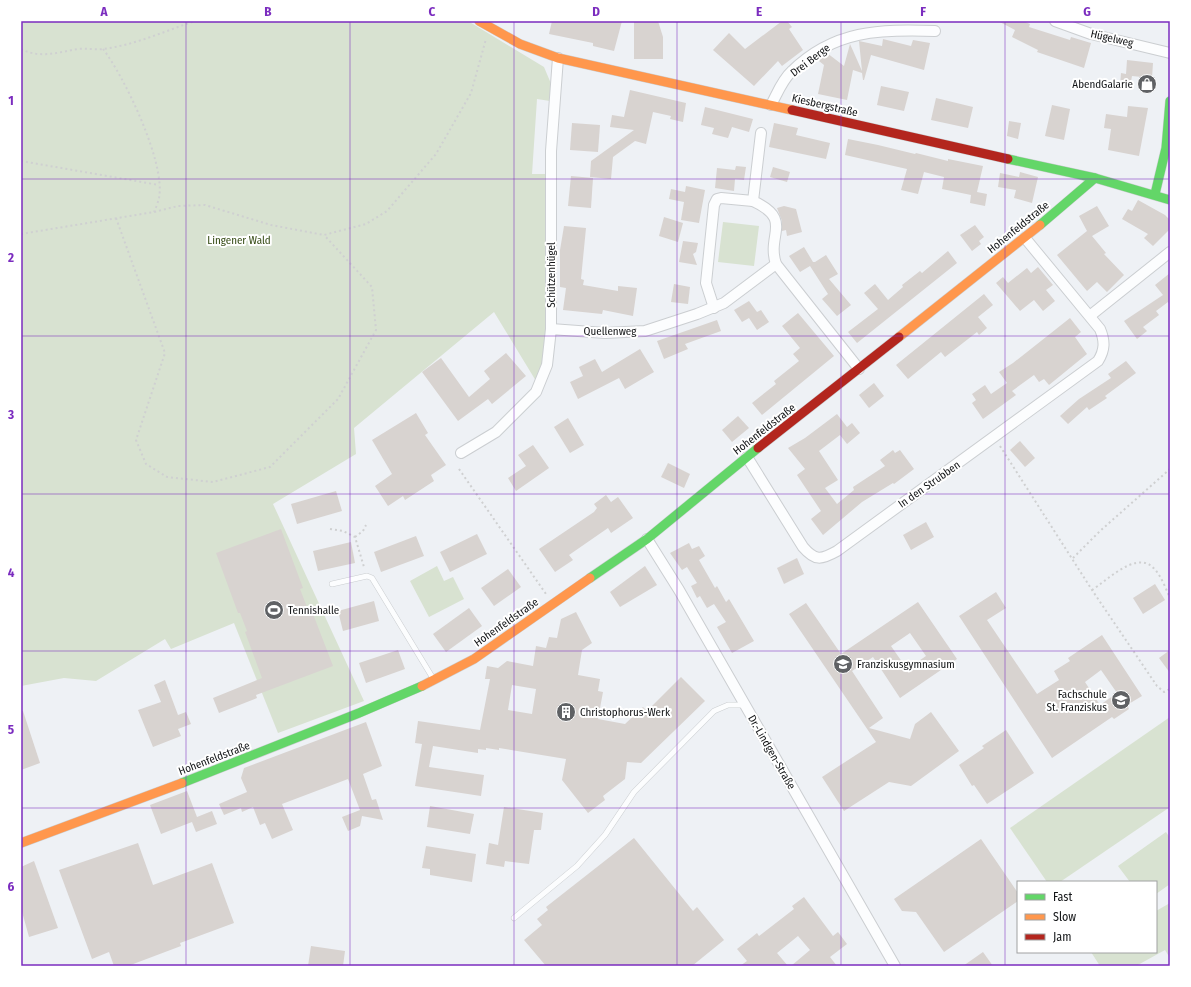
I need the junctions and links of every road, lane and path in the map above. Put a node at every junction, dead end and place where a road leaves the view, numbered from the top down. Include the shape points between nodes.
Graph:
1 (195, 21) edge
2 (479, 21) edge
3 (1055, 21) edge
4 (491, 24) edge
5 (935, 31) dead end
6 (21, 49) edge
7 (103, 49) junction
8 (1170, 53) edge
9 (558, 58) junction
10 (1170, 101) edge
11 (771, 105) junction
12 (761, 133) dead end
13 (21, 161) edge
14 (1095, 178) junction
15 (159, 185) junction
16 (1155, 194) junction
17 (1170, 200) edge
18 (753, 202) junction
19 (154, 212) junction
20 (116, 218) junction
21 (21, 234) edge
22 (324, 235) junction
23 (1025, 238) junction
24 (1170, 252) edge
25 (776, 264) junction
26 (714, 308) junction
27 (1091, 315) junction
28 (551, 329) junction
29 (859, 369) junction
30 (995, 438) junction
31 (461, 453) dead end
32 (748, 457) junction
33 (459, 469) dead end
34 (1170, 469) edge
35 (366, 525) dead end
36 (330, 530) dead end
37 (355, 537) junction
38 (647, 539) junction
39 (1073, 558) junction
40 (367, 576) junction
41 (332, 584) dead end
42 (1092, 590) junction
43 (1170, 598) edge
44 (554, 604) junction
45 (435, 680) junction
46 (1170, 689) edge
47 (745, 705) junction
48 (21, 843) edge
49 (514, 918) dead end
50 (896, 966) edge

1 - 7 path via 146,39
2 - 4 street, Kiesbergstraße
3 - 8 street, Hügelweg via 1091,34
4 - 9 street, Kiesbergstraße via 520,44
4 - 22 path via 471,93 436,154 387,211 366,224
5 - 11 street, Drei Berge via 878,31 854,34 829,44 791,71
6 - 7 path via 42,54
7 - 15 path via 126,86 138,113 157,164
9 - 11 street, Kiesbergstraße
9 - 28 street, Schützenhügel via 551,151
10 - 16 street via 1163,169
11 - 14 street, Kiesbergstraße
12 - 18 street
13 - 15 path
14 - 16 street, Kiesbergstraße
14 - 23 street, Hohenfeldstraße
15 - 19 path via 159,197
16 - 17 street, Kiesbergstraße
18 - 25 street via 771,211 775,218 777,229 773,255
18 - 26 street via 721,198 714,204 706,283
19 - 20 path
19 - 22 path via 178,206 205,205 271,225
20 - 21 path
20 - 22 path via 165,353 136,440 146,464 167,477 213,482 270,467 338,399 376,330 372,287
23 - 27 street, In den Strubben
23 - 29 street, Hohenfeldstraße
24 - 27 street
25 - 26 street, Quellenweg
25 - 29 street
26 - 28 street, Quellenweg via 645,331 604,333
27 - 30 street, In den Strubben via 1104,338 1104,348 1098,361
28 - 31 street, Schützenhügel via 547,365 536,392 496,432
29 - 32 street, Hohenfeldstraße
30 - 32 street, In den Strubben via 825,558 809,555
30 - 39 path
32 - 38 street, Hohenfeldstraße
33 - 44 path
34 - 39 path
35 - 37 path
36 - 37 path via 344,531
37 - 40 path
38 - 44 street, Hohenfeldstraße
38 - 47 street, Dr.-Lindgen-Straße
39 - 42 path
40 - 41 lane
40 - 45 lane via 376,582
42 - 43 path via 1136,562 1150,565
42 - 46 path via 1157,686 1164,692
44 - 45 street, Hohenfeldstraße via 474,659
45 - 48 street, Hohenfeldstraße via 216,770
47 - 49 lane via 728,705 714,711 634,792 605,835 577,866
47 - 50 street, Dr.-Lindgen-Straße

